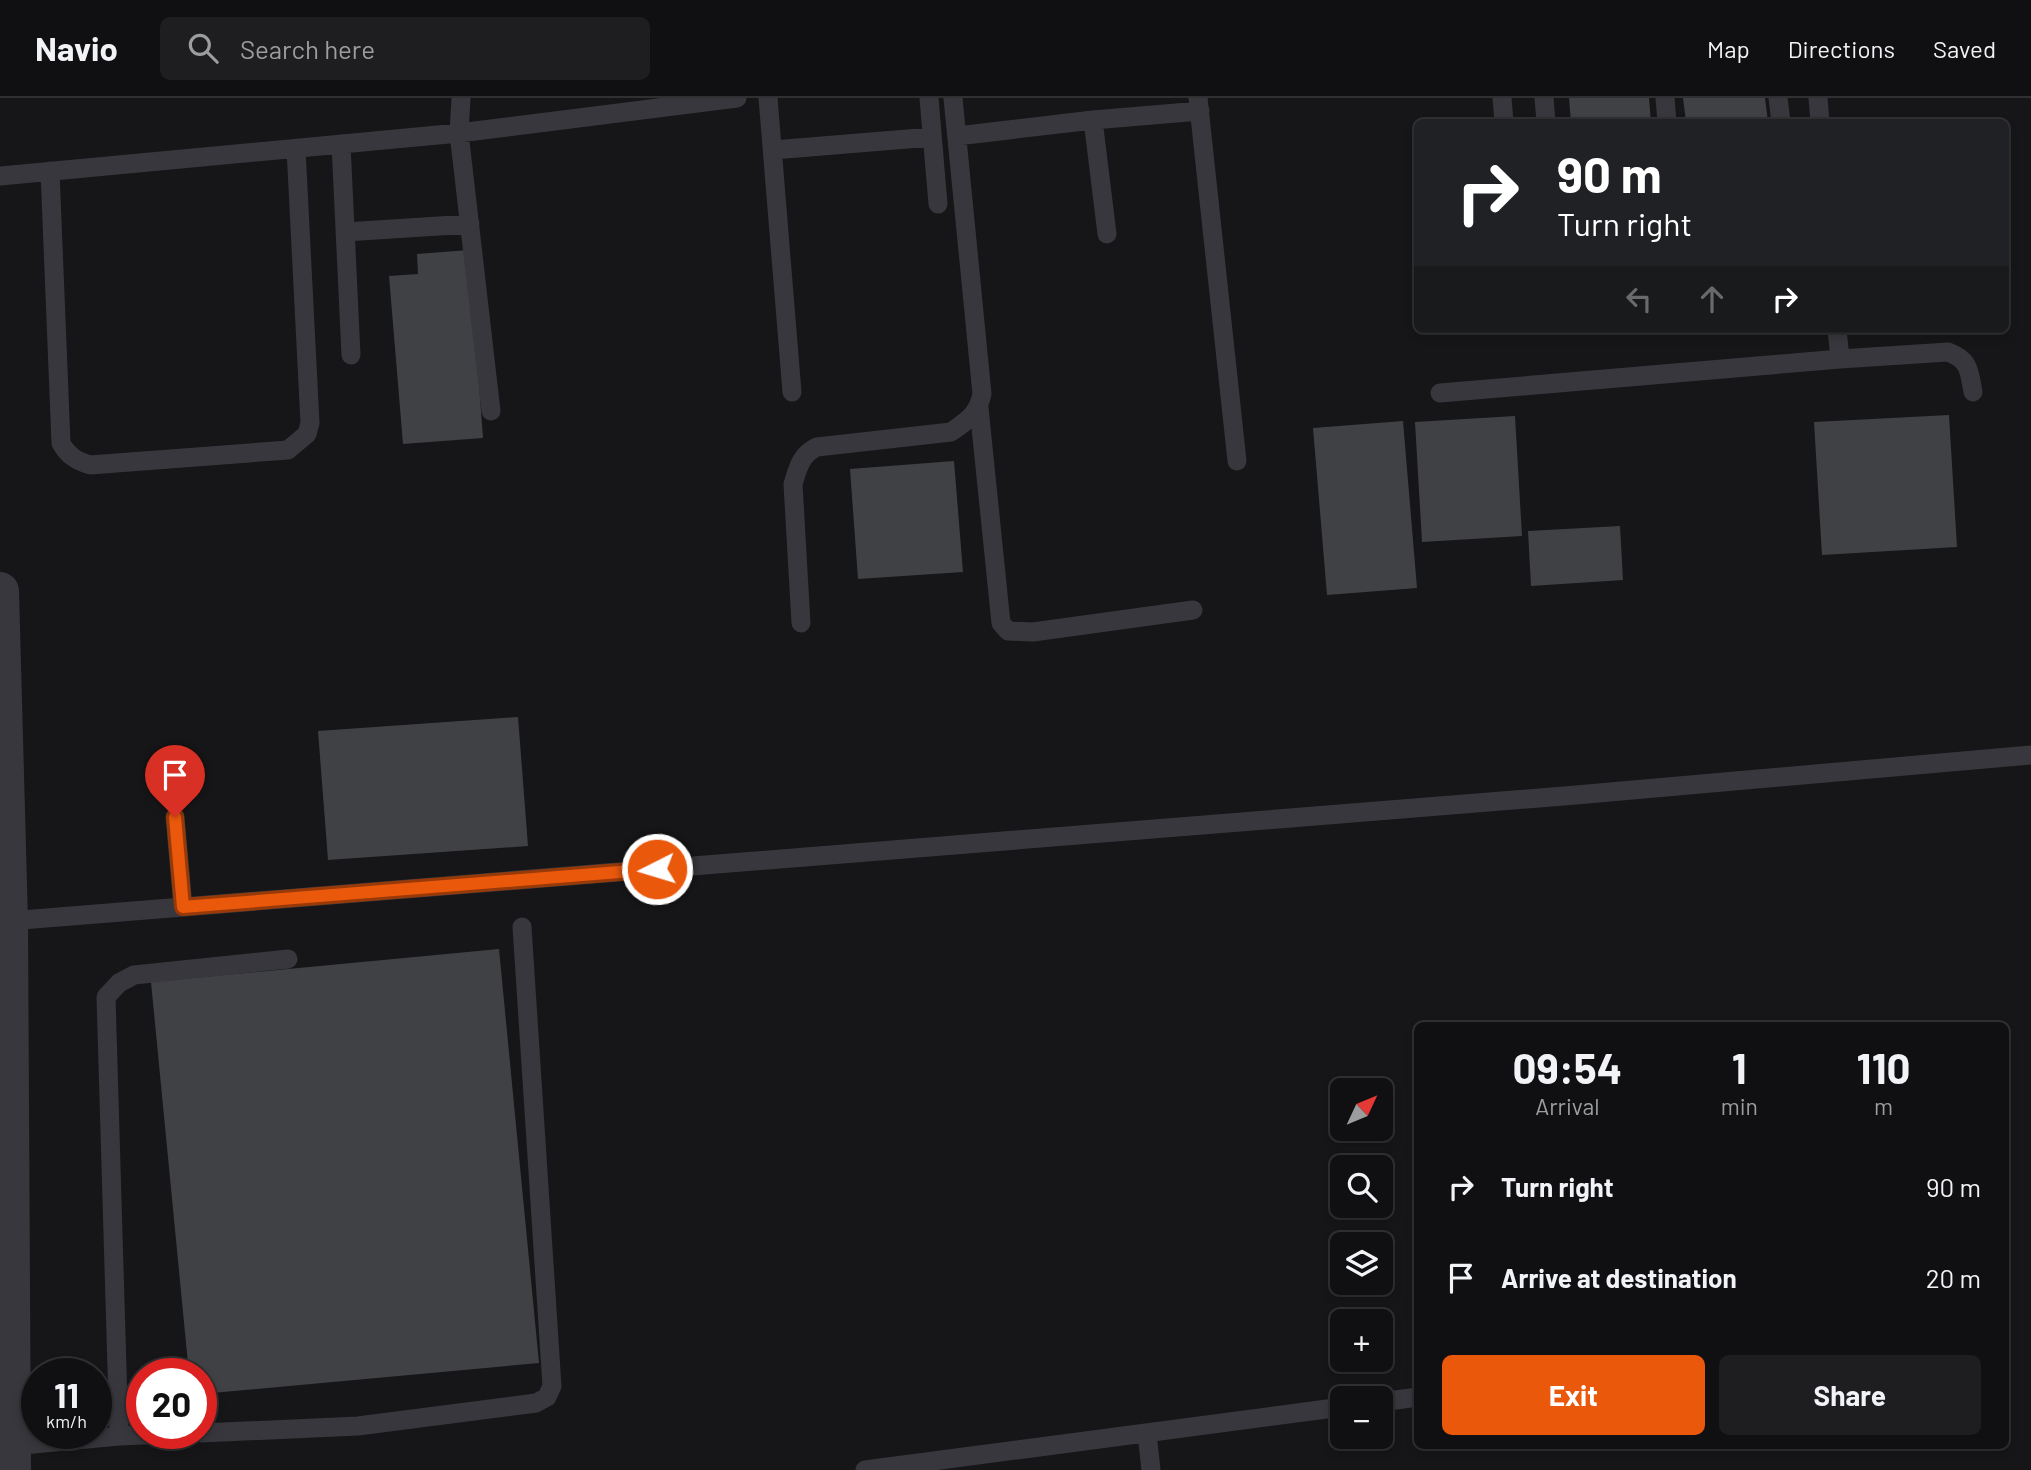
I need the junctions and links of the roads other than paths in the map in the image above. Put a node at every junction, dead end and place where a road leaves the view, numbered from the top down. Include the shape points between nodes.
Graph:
1 (461, 98) edge
2 (737, 98) edge
3 (768, 98) edge
4 (929, 98) edge
5 (953, 98) edge
6 (1502, 98) edge
7 (1544, 98) edge
8 (1665, 98) edge
9 (1778, 98) edge
10 (1818, 98) edge
11 (1199, 105) edge
12 (1504, 119) edge
13 (1546, 119) edge
14 (1667, 119) edge
15 (1781, 119) edge
16 (1820, 119) edge
17 (1093, 120) junction
18 (459, 133) junction
19 (957, 136) junction
20 (932, 137) junction
21 (341, 144) junction
22 (296, 149) junction
23 (773, 150) junction
24 (50, 171) junction
25 (0, 176) edge
26 (938, 204) dead end
27 (470, 224) junction
28 (345, 232) junction
29 (1107, 234) dead end
30 (1837, 333) edge
31 (351, 355) dead end
32 (1840, 359) junction
33 (1973, 391) dead end
34 (792, 393) dead end
35 (1440, 393) dead end
36 (979, 408) junction
37 (492, 411) dead end
38 (1237, 461) dead end
39 (0, 591) edge
40 (1193, 610) dead end
41 (801, 623) dead end
42 (1, 687) edge
43 (2031, 755) edge
44 (2, 764) edge
45 (175, 817) dead end
46 (183, 907) junction
47 (9, 921) junction
48 (522, 927) dead end
49 (288, 959) dead end
50 (5, 1102) edge
51 (1414, 1398) edge
52 (1393, 1400) edge
53 (1330, 1409) edge
54 (217, 1432) edge
55 (1147, 1433) junction
56 (119, 1436) junction
57 (126, 1436) edge
58 (12, 1458) edge
59 (865, 1470) edge
60 (1151, 1470) edge

1 - 18 lane
2 - 18 lane
3 - 23 lane
4 - 20 lane
5 - 19 lane
6 - 12 lane
7 - 13 lane
8 - 14 lane
9 - 15 lane
10 - 16 lane
11 - 17 lane
11 - 38 lane
17 - 19 lane
17 - 29 lane
18 - 21 lane
18 - 27 lane
19 - 36 lane via 982,394
20 - 23 lane
20 - 26 lane
21 - 22 lane
21 - 28 lane
22 - 24 lane
22 - 24 lane via 310,422 307,434 288,450 90,465 65,452 61,443
23 - 34 lane
24 - 25 lane
27 - 28 lane
27 - 37 lane
28 - 31 lane
30 - 32 lane
32 - 33 lane via 1948,352 1960,356 1969,368
32 - 35 lane
36 - 40 lane via 1001,623 1008,631 1033,632
36 - 41 lane via 951,432 807,451 793,484
39 - 42 street
42 - 44 street
43 - 46 lane
44 - 47 street
45 - 46 lane
46 - 47 lane
47 - 50 street
48 - 54 lane via 552,1386 547,1397 536,1403 358,1426
49 - 56 lane via 134,975 106,997
50 - 58 street
51 - 52 lane
53 - 55 lane
55 - 59 lane
55 - 60 lane
56 - 57 lane
56 - 58 lane

